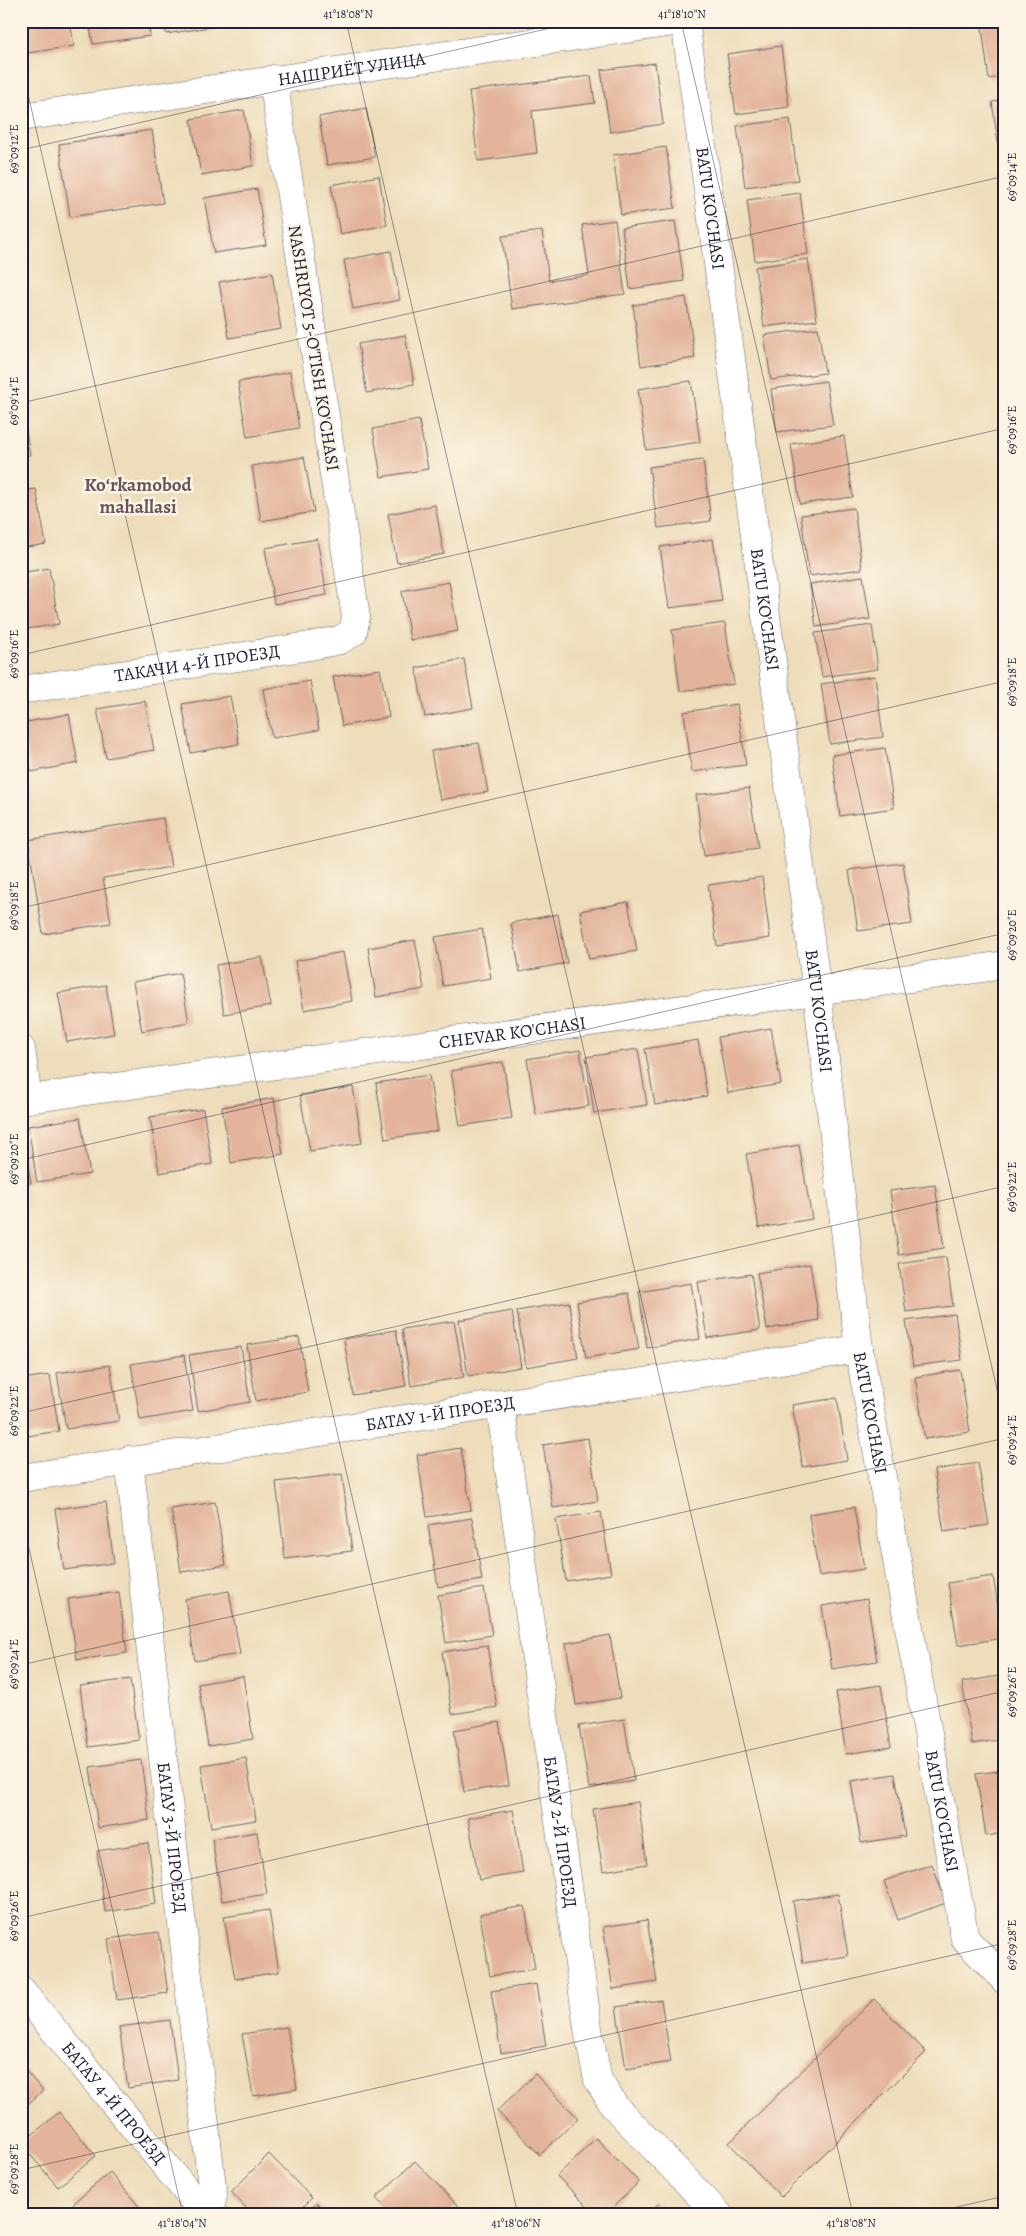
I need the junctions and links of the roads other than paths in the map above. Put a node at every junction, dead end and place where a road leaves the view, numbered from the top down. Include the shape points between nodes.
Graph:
1 (683, 21) edge
2 (273, 79) junction
3 (21, 116) edge
4 (356, 617) joint
5 (21, 690) edge
6 (1005, 965) edge
7 (817, 991) junction
8 (21, 1049) edge
9 (25, 1100) edge
10 (859, 1349) junction
11 (500, 1404) junction
12 (129, 1460) junction
13 (21, 1478) edge
14 (1005, 1980) edge
15 (21, 1990) edge
16 (207, 2215) edge
17 (719, 2215) edge

1 - 2 street, НАШРИЁТ УЛИЦА
1 - 7 street, BATU KO'CHASI
2 - 3 street, НАШРИЁТ УЛИЦА
2 - 4 street, NASHRIYOT 5-O'TISH KO'CHASI
4 - 5 street, ТАКАЧИ 4-Й ПРОЕЗД via 353,632 340,640
6 - 7 street, CHEVAR KO'CHASI
7 - 9 street, CHEVAR KO'CHASI
7 - 10 street, BATU KO'CHASI
8 - 9 street
10 - 11 street, БАТАУ 1-Й ПРОЕЗД
10 - 14 street, BATU KO'CHASI via 965,1939
11 - 12 street, БАТАУ 1-Й ПРОЕЗД
11 - 17 street, БАТАУ 2-Й ПРОЕЗД via 598,2080 615,2107
12 - 13 street, БАТАУ 1-Й ПРОЕЗД
12 - 16 street, БАТАУ 3-Й ПРОЕЗД via 213,2195
15 - 16 street, БАТАУ 4-Й ПРОЕЗД

